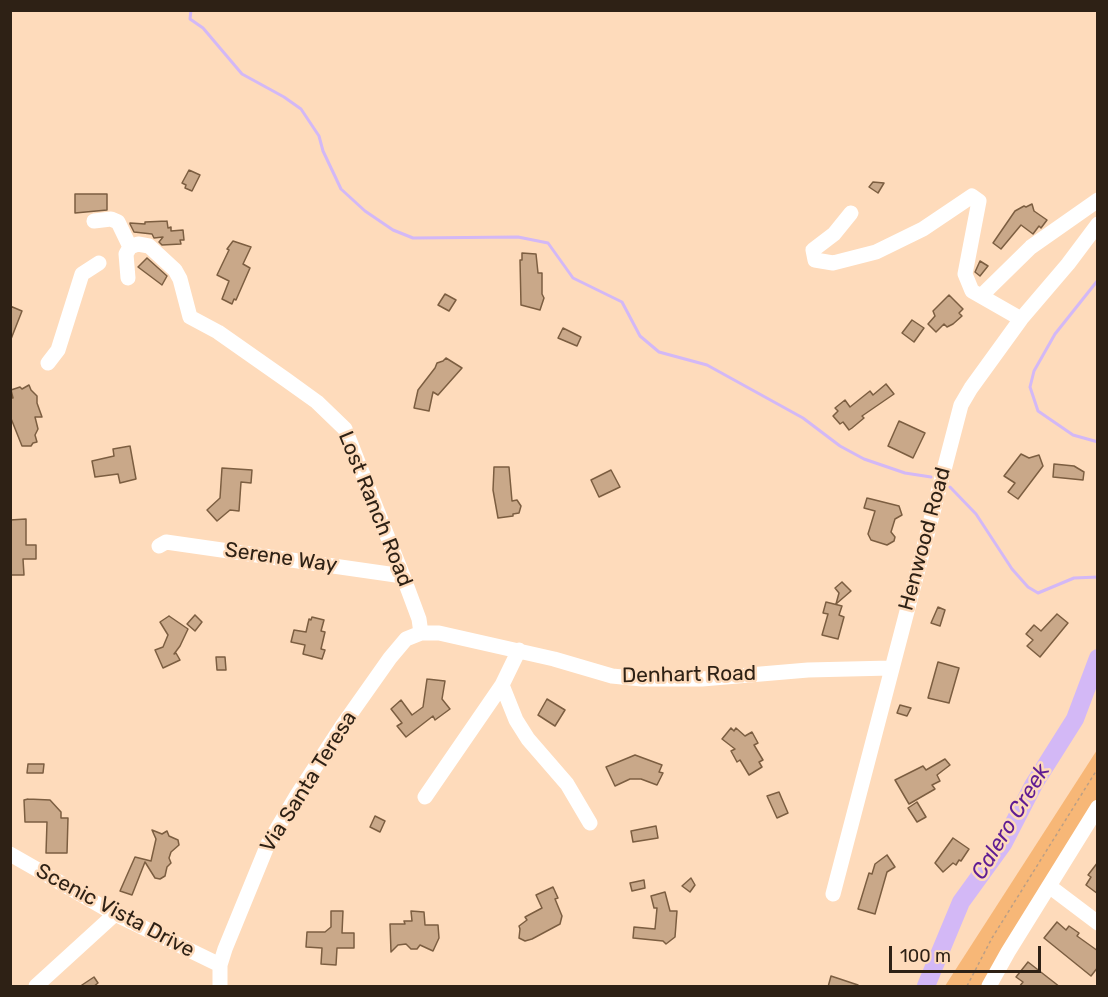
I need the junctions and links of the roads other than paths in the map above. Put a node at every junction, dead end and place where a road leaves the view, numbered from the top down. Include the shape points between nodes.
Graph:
1 (1098, 200) edge
2 (851, 213) dead end
3 (94, 221) dead end
4 (1098, 224) edge
5 (130, 247) junction
6 (99, 263) dead end
7 (128, 278) dead end
8 (981, 296) junction
9 (1022, 320) junction
10 (48, 363) dead end
11 (159, 546) dead end
12 (403, 576) junction
13 (421, 633) junction
14 (519, 650) junction
15 (891, 668) junction
16 (502, 685) junction
17 (425, 797) dead end
18 (1098, 807) edge
19 (590, 823) dead end
20 (10, 854) edge
21 (1048, 886) junction
22 (833, 894) dead end
23 (115, 914) junction
24 (1098, 923) edge
25 (220, 965) junction
26 (36, 987) edge
27 (220, 987) edge
28 (989, 987) edge

1 - 8 street via 1031,247
2 - 8 street via 834,234 813,250 815,260 833,263 876,252 923,229 972,195 980,201 965,274 972,291
3 - 5 street via 118,222
4 - 9 street, Henwood Road
5 - 7 street via 126,254
5 - 12 street, Lost Ranch Road via 149,246 175,270 190,317 285,379 345,429
6 - 10 street via 82,274 58,350
8 - 9 street
9 - 15 street, Henwood Road via 961,405
11 - 12 street, Serene Way via 166,542
12 - 13 street, Lost Ranch Road
13 - 14 street, Denhart Road via 439,633
13 - 25 street, Via Santa Teresa via 406,639 390,658 297,795 268,844
14 - 15 street, Denhart Road via 612,676 642,680
14 - 16 street
15 - 22 street, Henwood Road
16 - 17 street
16 - 19 street via 528,739 567,784
18 - 21 street
20 - 23 street, Scenic Vista Drive
21 - 24 street
21 - 28 street
23 - 25 street, Scenic Vista Drive
23 - 26 street
25 - 27 street, Via Santa Teresa

